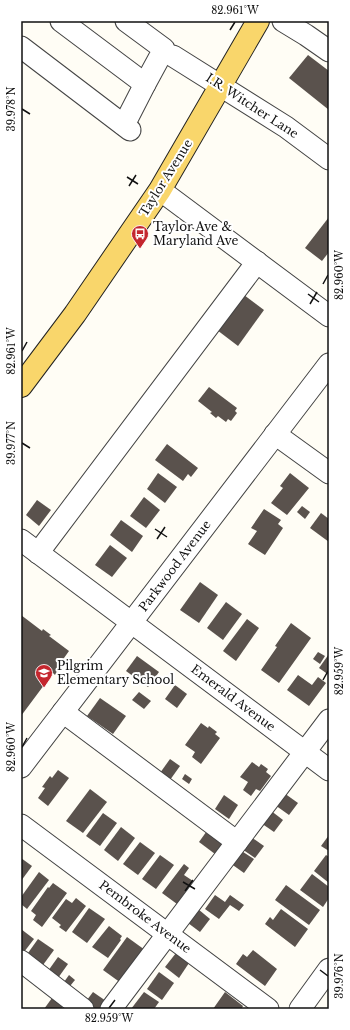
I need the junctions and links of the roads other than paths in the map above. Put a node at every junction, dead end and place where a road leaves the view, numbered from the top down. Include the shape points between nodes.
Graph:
1 (61, 21) edge
2 (126, 21) edge
3 (258, 21) edge
4 (283, 21) edge
5 (21, 47) edge
6 (329, 51) edge
7 (172, 56) dead end
8 (145, 84) junction
9 (221, 86) junction
10 (329, 158) edge
11 (160, 190) junction
12 (257, 262) junction
13 (329, 316) edge
14 (329, 364) edge
15 (24, 376) edge
16 (275, 434) junction
17 (329, 473) edge
18 (21, 540) edge
19 (38, 553) junction
20 (132, 622) junction
21 (63, 712) junction
22 (329, 720) edge
23 (304, 751) junction
24 (21, 767) edge
25 (329, 770) edge
26 (21, 826) edge
27 (237, 842) junction
28 (168, 934) junction
29 (21, 961) edge
30 (329, 969) edge
31 (83, 1009) edge
32 (111, 1009) edge
33 (268, 1009) edge
34 (300, 1009) edge

1 - 8 street
2 - 8 street via 164,49
3 - 9 main road, Taylor Avenue
4 - 6 street
5 - 8 street via 127,128
7 - 9 street, I.R. Witcher Lane
9 - 10 street, I.R. Witcher Lane
9 - 11 main road, Taylor Avenue
11 - 12 street
11 - 15 main road, Taylor Avenue via 75,314
12 - 13 street
12 - 19 street
14 - 16 street, Parkwood Avenue
16 - 17 street
16 - 20 street, Parkwood Avenue
18 - 19 street, Emerald Avenue
19 - 20 street, Emerald Avenue
20 - 21 street, Parkwood Avenue
20 - 23 street, Emerald Avenue
21 - 24 street, Parkwood Avenue
21 - 27 street
22 - 23 street
23 - 25 street, Emerald Avenue
23 - 27 street
26 - 28 street, Pembroke Avenue
27 - 28 street
28 - 32 street
28 - 33 street, Pembroke Avenue
29 - 31 street
30 - 34 street

